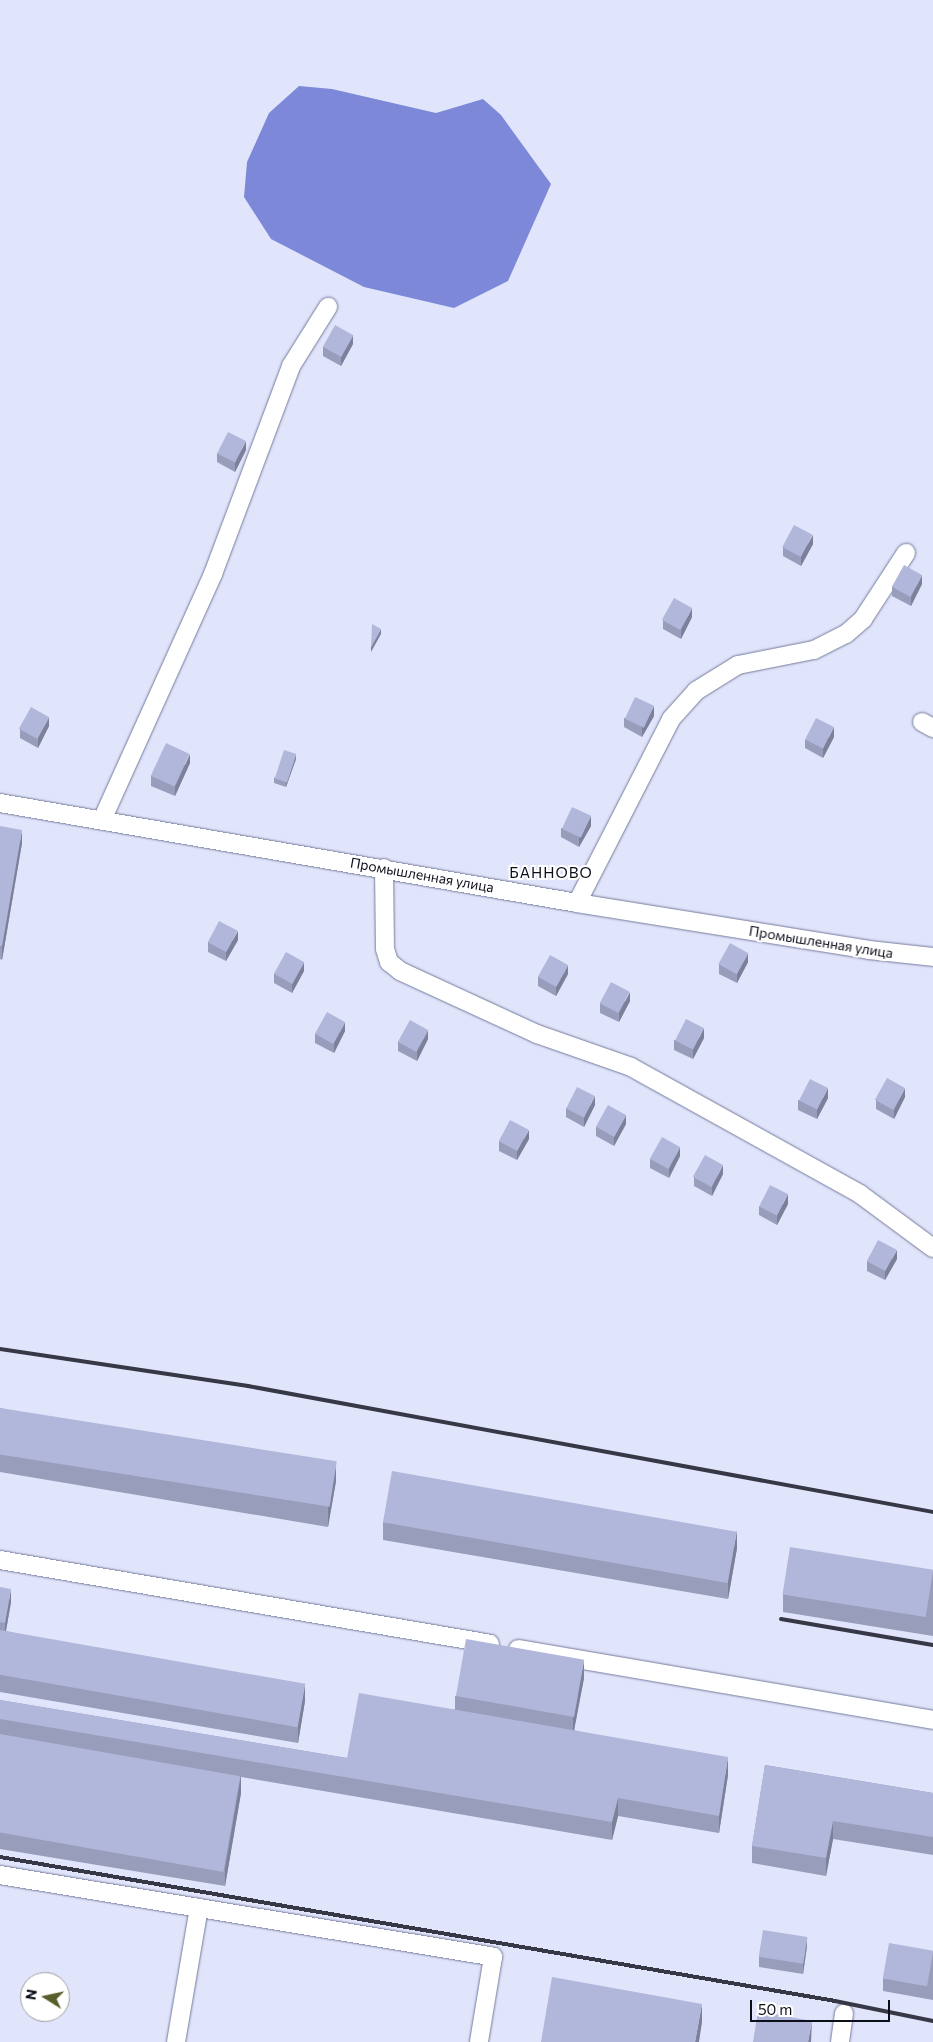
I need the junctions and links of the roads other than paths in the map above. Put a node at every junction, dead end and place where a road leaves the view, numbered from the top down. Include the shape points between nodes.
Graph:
1 (328, 307) dead end
2 (906, 553) dead end
3 (0, 803) edge
4 (102, 820) junction
5 (384, 868) junction
6 (577, 903) junction
7 (933, 957) edge
8 (933, 1248) edge
9 (0, 1560) edge
10 (933, 1720) edge
11 (0, 1875) edge
12 (199, 1908) junction
13 (844, 2013) dead end
14 (176, 2042) edge
15 (479, 2042) edge
16 (840, 2042) edge

1 - 4 street via 291,366 212,574
2 - 6 street via 863,619 846,634 814,650 738,665 696,691 671,720
3 - 4 street, Промышленная улица
4 - 5 street, Промышленная улица
5 - 6 street, Промышленная улица
5 - 8 street via 385,949 389,962 400,971 538,1034 631,1067 860,1194
6 - 7 street, Промышленная улица via 869,950
9 - 10 street
11 - 12 street
12 - 14 street
12 - 15 street via 493,1958
13 - 16 street

